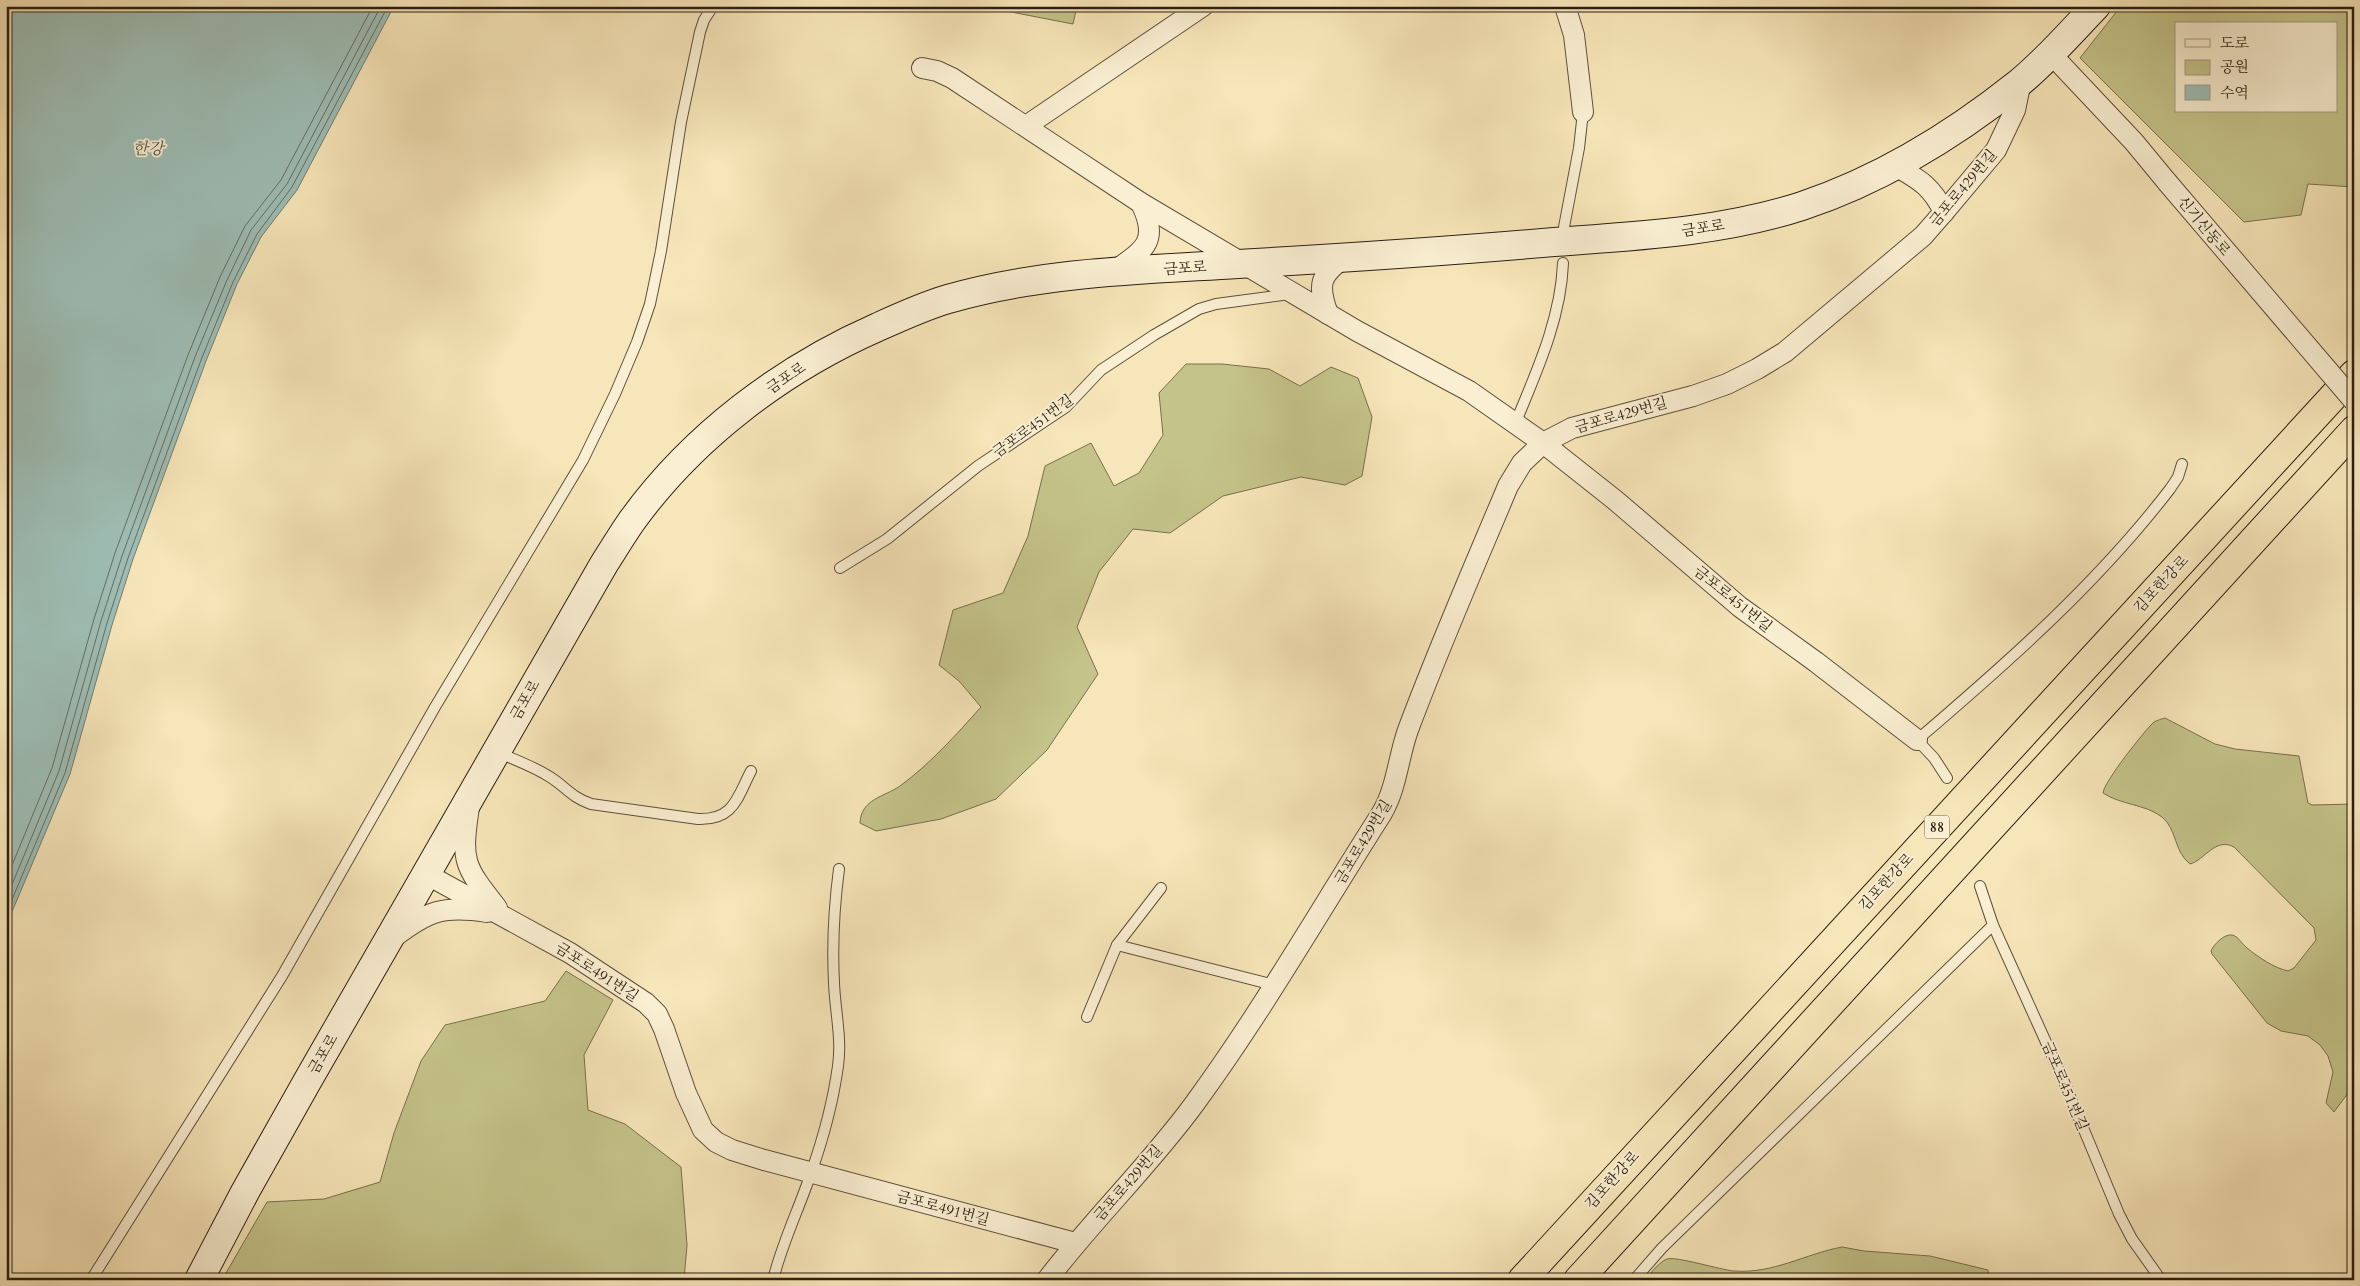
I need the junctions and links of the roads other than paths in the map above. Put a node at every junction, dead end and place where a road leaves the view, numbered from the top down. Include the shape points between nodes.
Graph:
1 (713, 6) edge
2 (1203, 6) edge
3 (1565, 6) edge
4 (2096, 6) edge
5 (2051, 54) junction
6 (922, 68) dead end
7 (2021, 81) junction
8 (1583, 112) joint
9 (1026, 126) junction
10 (1894, 165) junction
11 (1141, 202) junction
12 (1944, 212) junction
13 (1564, 227) dead end
14 (1345, 257) junction
15 (1563, 263) dead end
16 (1244, 264) junction
17 (1112, 272) junction
18 (1293, 293) junction
19 (1328, 314) junction
20 (2354, 374) edge
21 (2354, 401) edge
22 (1515, 424) junction
23 (2354, 430) edge
24 (1543, 443) junction
25 (2182, 464) dead end
26 (840, 568) dead end
27 (1917, 740) junction
28 (496, 752) junction
29 (751, 770) dead end
30 (1947, 778) dead end
31 (471, 796) junction
32 (839, 869) dead end
33 (426, 874) junction
34 (1980, 886) dead end
35 (1161, 888) dead end
36 (501, 914) junction
37 (1992, 925) junction
38 (388, 942) junction
39 (1118, 945) junction
40 (1274, 986) junction
41 (1087, 1017) dead end
42 (811, 1172) junction
43 (1075, 1243) junction
44 (91, 1280) edge
45 (199, 1280) edge
46 (773, 1280) edge
47 (1047, 1280) edge
48 (1522, 1280) edge
49 (1578, 1280) edge
50 (1634, 1280) edge
51 (2161, 1280) edge

1 - 44 lane via 700,32 650,304 615,394 583,460 468,649 282,976
2 - 9 street
3 - 8 street via 1574,35
4 - 5 main road, 금포로
5 - 7 main road, 금포로
5 - 21 street, 신기신동로, bridge via 2134,142
6 - 9 street, 금포로 via 952,78
7 - 10 main road, 금포로 via 1962,125
7 - 12 street, 금포로429번길 via 2015,110 1996,150
8 - 13 lane
9 - 11 street, 금포로
10 - 12 street via 1931,189
10 - 14 main road, 금포로 via 1802,206 1701,229
11 - 16 street, 금포로
11 - 17 street via 1150,220 1147,243 1139,254
12 - 24 street, 금포로429번길 via 1923,236 1839,308 1786,352 1757,369 1693,396 1572,428
14 - 16 main road, 금포로
14 - 19 street via 1327,270 1322,283 1321,295
15 - 22 lane via 1563,281 1550,331
16 - 17 main road, 금포로
16 - 18 street, 금포로451번길
17 - 28 main road, 금포로 via 1000,287 946,300 818,356 741,410 665,480 632,521
18 - 19 street, 금포로451번길
18 - 26 lane, 금포로451번길 via 1216,304 1200,309 1161,331 1101,370 1066,407 978,466 887,539
19 - 22 street, 금포로451번길 via 1469,392
20 - 48 highway, 김포한강로 / 88
22 - 24 street, 금포로451번길
23 - 49 highway
24 - 27 street, 금포로451번길 via 1740,607
24 - 40 street, 금포로429번길 via 1522,463 1508,486 1408,731 1391,796
25 - 27 lane via 2170,489 2102,571
27 - 30 lane, 금포로451번길
28 - 29 lane via 533,767 576,798 591,804 698,819 713,820 726,814
28 - 31 main road, 금포로
31 - 33 main road, 금포로
31 - 36 street via 464,842 465,858 477,883
32 - 42 lane via 833,930 840,1050 824,1129
33 - 36 street, 금포로491번길
33 - 38 main road, 금포로
34 - 37 lane, 금포로451번길
35 - 39 lane
36 - 38 street via 462,908 431,913 417,919
36 - 42 street, 금포로491번길 via 629,990 657,1014 694,1112 703,1130 716,1142 732,1150
37 - 50 lane via 1662,1248
37 - 51 lane, 금포로451번길 via 2064,1082 2119,1214
38 - 45 main road, 금포로 via 245,1192
39 - 40 lane
39 - 41 lane
40 - 43 street, 금포로429번길 via 1195,1103 1160,1148
42 - 43 street, 금포로491번길
42 - 46 lane
43 - 47 street, 금포로429번길

